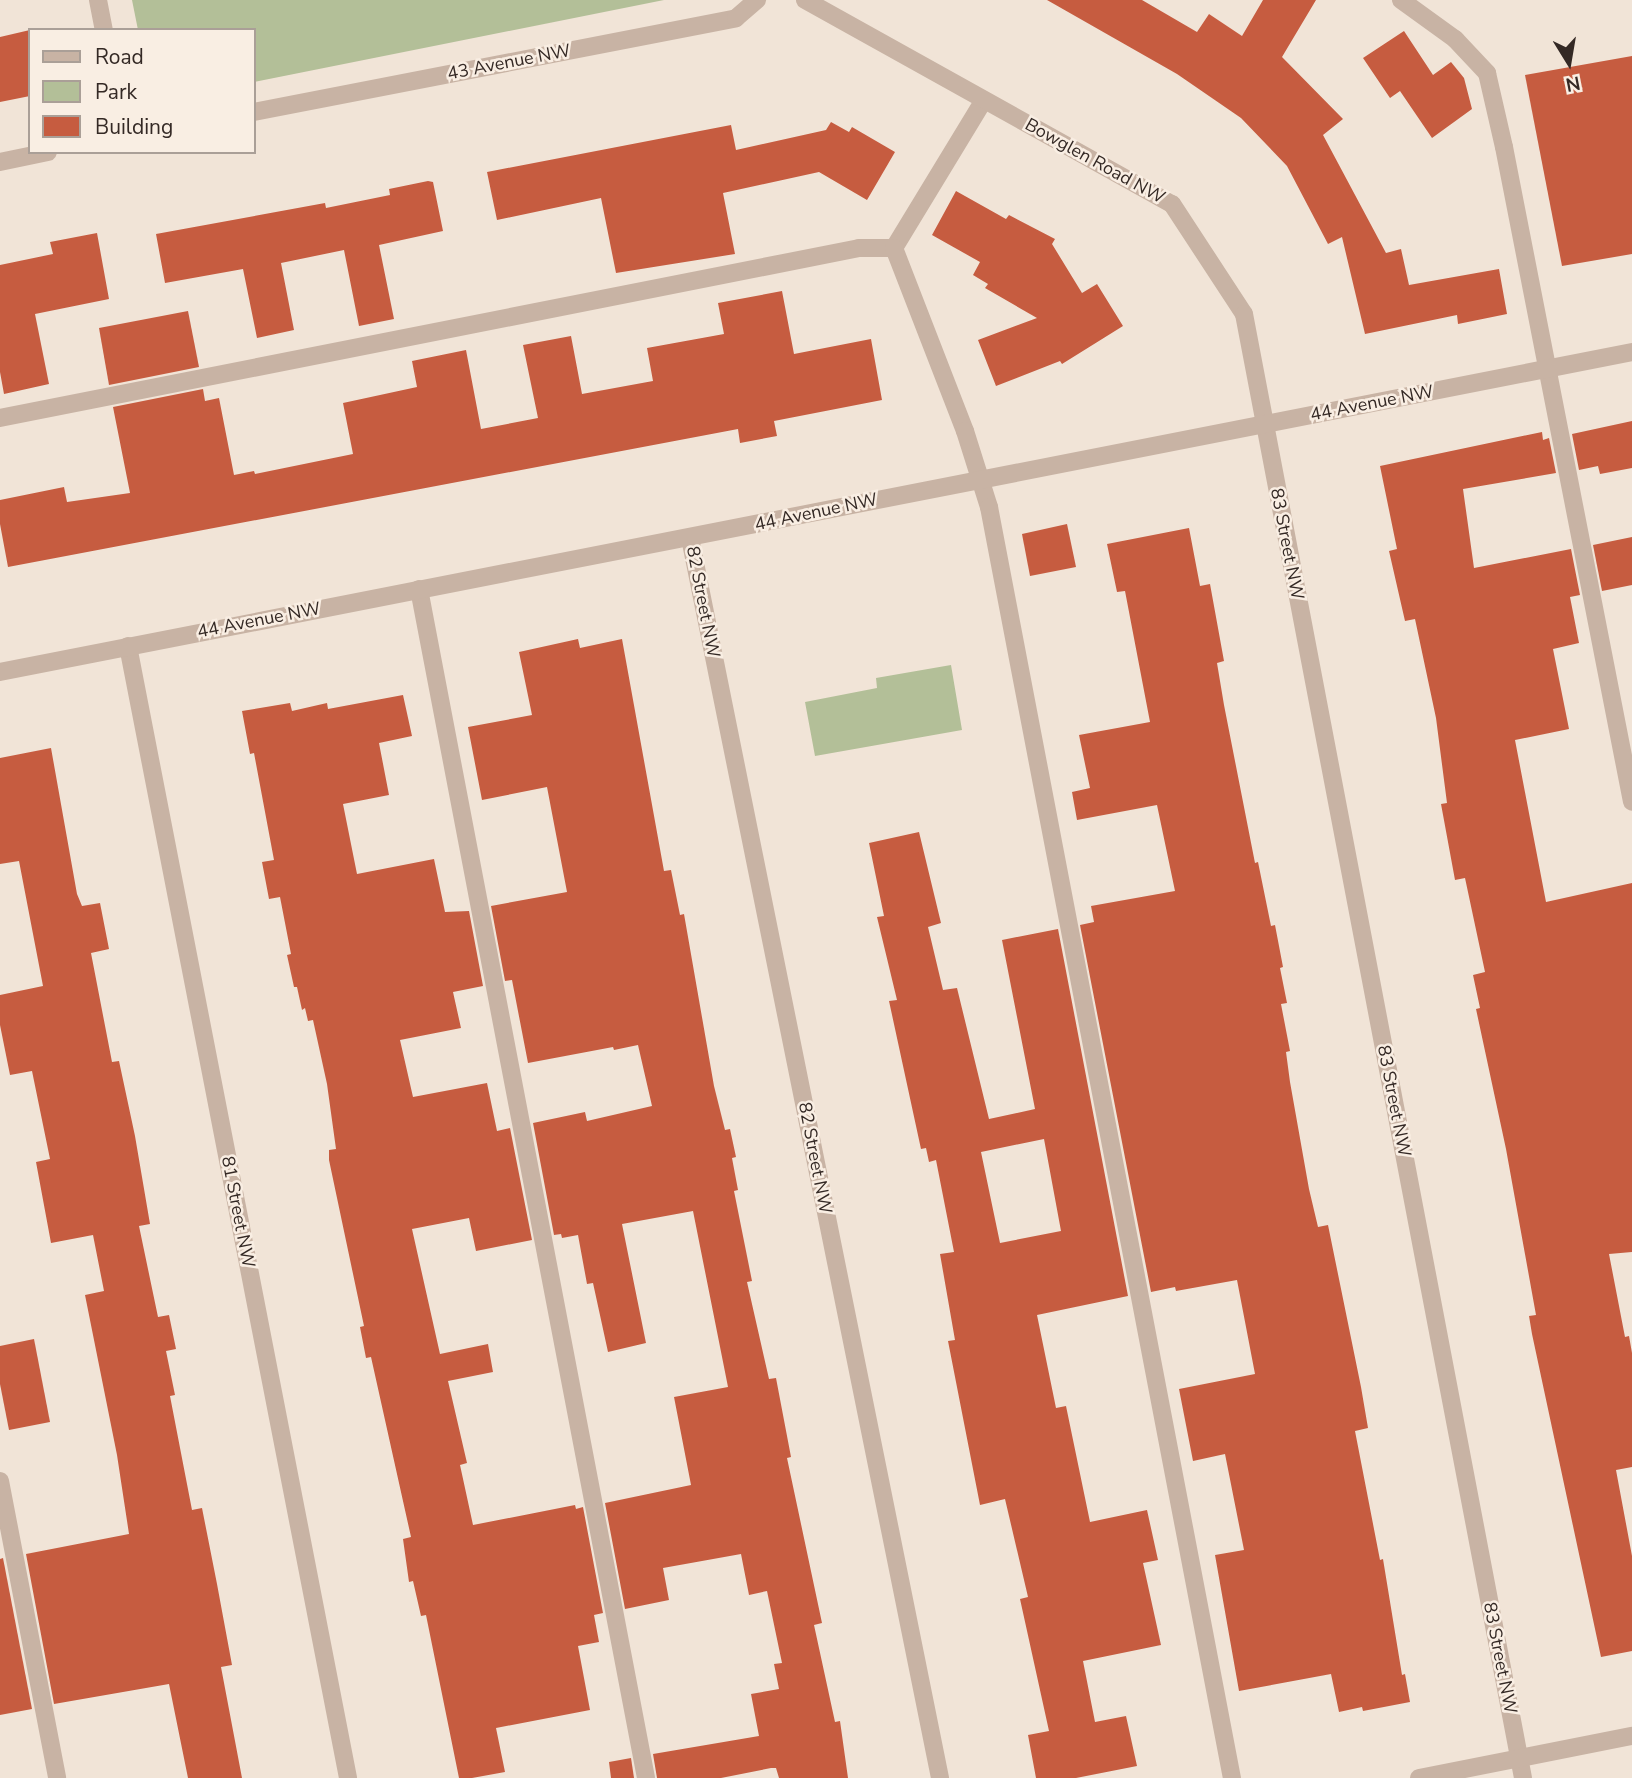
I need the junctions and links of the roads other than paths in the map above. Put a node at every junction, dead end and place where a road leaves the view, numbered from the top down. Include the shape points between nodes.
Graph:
1 (98, 0) edge
2 (757, 0) edge
3 (805, 0) edge
4 (1401, 0) edge
5 (104, 28) edge
6 (984, 100) junction
7 (256, 112) edge
8 (38, 154) edge
9 (0, 162) edge
10 (894, 248) junction
11 (1632, 352) edge
12 (1547, 369) junction
13 (0, 418) edge
14 (1264, 424) junction
15 (980, 478) junction
16 (690, 538) junction
17 (419, 589) junction
18 (128, 646) junction
19 (0, 672) edge
20 (1632, 802) edge
21 (0, 1481) edge
22 (1632, 1736) edge
23 (1520, 1759) junction
24 (57, 1778) edge
25 (348, 1778) edge
26 (646, 1778) edge
27 (940, 1778) edge
28 (1232, 1778) edge
29 (1419, 1778) edge
30 (1523, 1778) edge

1 - 5 street
2 - 7 street, 43 Avenue NW via 736,18
3 - 6 street, Bowglen Road NW
4 - 12 street via 1455,39 1487,73
6 - 10 street
6 - 14 street, Bowglen Road NW via 1172,204 1244,314
8 - 9 street
10 - 13 street via 859,248
10 - 15 street
11 - 12 street, 44 Avenue NW
12 - 14 street, 44 Avenue NW
12 - 20 street
14 - 15 street, 44 Avenue NW
14 - 23 street, 83 Street NW
15 - 16 street, 44 Avenue NW
15 - 28 street
16 - 17 street, 44 Avenue NW
16 - 27 street, 82 Street NW
17 - 18 street, 44 Avenue NW
17 - 26 street
18 - 19 street, 44 Avenue NW
18 - 25 street, 81 Street NW
21 - 24 street
22 - 23 street
23 - 29 street
23 - 30 street, 83 Street NW

